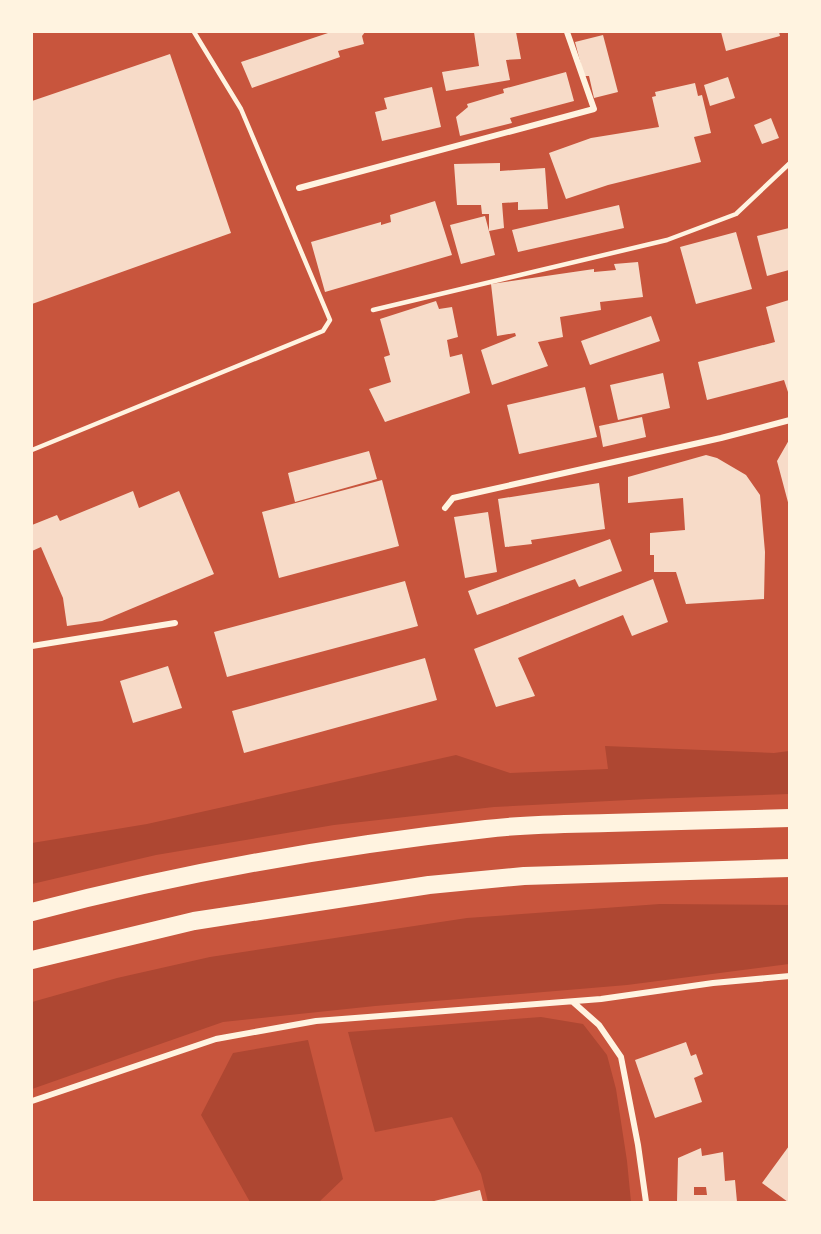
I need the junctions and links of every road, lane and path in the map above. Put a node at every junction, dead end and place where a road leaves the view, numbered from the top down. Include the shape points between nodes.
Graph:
1 (194, 32) edge
2 (567, 32) edge
3 (789, 163) edge
4 (299, 188) dead end
5 (373, 310) dead end
6 (789, 420) edge
7 (32, 450) edge
8 (445, 508) dead end
9 (175, 623) dead end
10 (32, 646) edge
11 (789, 818) edge
12 (789, 868) edge
13 (32, 912) edge
14 (32, 960) edge
15 (789, 976) edge
16 (573, 1001) junction
17 (32, 1101) edge
18 (646, 1203) edge

1 - 7 lane via 241,109 330,320 323,331
2 - 4 street via 594,109
3 - 5 lane via 736,214 667,240
6 - 8 street via 453,498
9 - 10 street
11 - 13 highway via 521,826 362,844 214,871
12 - 14 highway via 524,876 429,885 194,921
15 - 16 street
16 - 17 street via 316,1021 227,1037
16 - 18 street via 599,1025 621,1057

